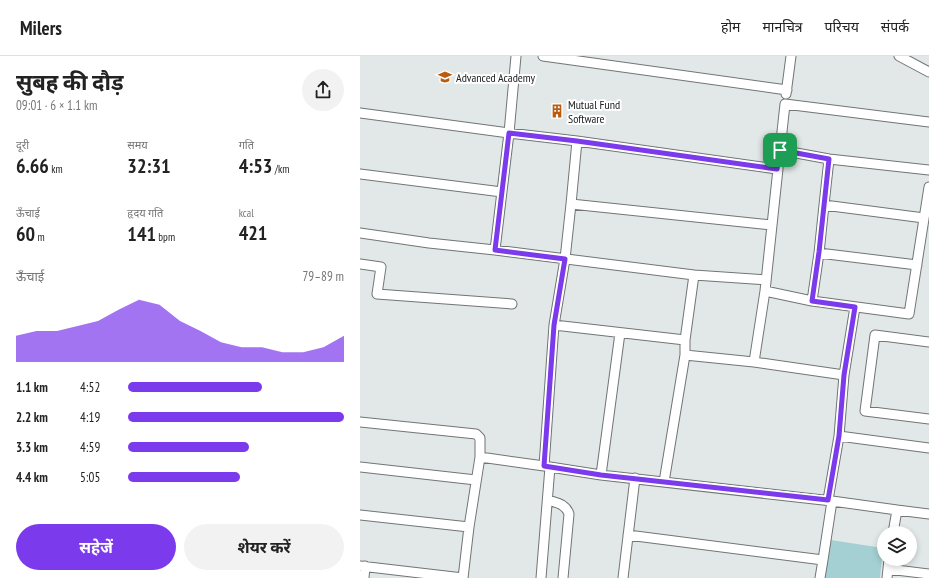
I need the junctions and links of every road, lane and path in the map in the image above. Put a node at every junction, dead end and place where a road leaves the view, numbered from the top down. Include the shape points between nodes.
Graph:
1 (516, 56) edge
2 (543, 56) edge
3 (791, 56) edge
4 (899, 56) edge
5 (579, 58) edge
6 (929, 72) edge
7 (787, 90) junction
8 (785, 104) junction
9 (360, 113) edge
10 (929, 122) edge
11 (509, 133) junction
12 (577, 141) junction
13 (780, 150) junction
14 (829, 159) junction
15 (777, 169) junction
16 (929, 170) edge
17 (360, 174) edge
18 (929, 187) edge
19 (502, 192) junction
20 (571, 204) junction
21 (824, 205) junction
22 (924, 218) junction
23 (772, 225) junction
24 (360, 233) edge
25 (495, 250) junction
26 (819, 252) junction
27 (565, 259) junction
28 (360, 264) edge
29 (917, 265) junction
30 (694, 275) junction
31 (766, 280) junction
32 (765, 291) junction
33 (812, 301) junction
34 (512, 304) dead end
35 (855, 307) junction
36 (554, 325) junction
37 (620, 333) junction
38 (685, 340) junction
39 (929, 342) edge
40 (685, 355) junction
41 (754, 362) junction
42 (844, 375) junction
43 (929, 419) edge
44 (360, 422) edge
45 (839, 436) junction
46 (929, 448) edge
47 (480, 457) junction
48 (360, 467) edge
49 (547, 467) junction
50 (601, 475) junction
51 (635, 478) junction
52 (476, 480) junction
53 (664, 482) junction
54 (548, 500) junction
55 (830, 500) junction
56 (897, 510) junction
57 (929, 514) edge
58 (360, 515) edge
59 (895, 526) edge
60 (469, 527) junction
61 (628, 535) junction
62 (823, 560) junction
63 (363, 566) edge
64 (887, 574) edge
65 (929, 574) edge
66 (364, 578) edge
67 (463, 578) edge
68 (542, 578) edge
69 (563, 578) edge
70 (623, 578) edge
71 (820, 578) edge

1 - 11 street
2 - 5 street
3 - 7 street
4 - 6 street
5 - 7 street
7 - 8 street
8 - 10 street
8 - 13 street
9 - 11 street
11 - 12 street
11 - 19 street
12 - 15 street
12 - 20 street
13 - 14 street
13 - 15 street
14 - 16 street
14 - 21 street
15 - 23 street
17 - 19 street
18 - 22 street
19 - 25 street
20 - 23 street
20 - 27 street
21 - 22 street
21 - 26 street
22 - 29 street
23 - 31 street
24 - 25 street
25 - 27 street
26 - 29 street
26 - 33 street
27 - 30 street
27 - 36 street
28 - 34 street via 381,267 377,294
29 - 35 street via 909,314
30 - 31 street
30 - 38 street
31 - 32 street
32 - 33 street
32 - 41 street
33 - 35 street
35 - 42 street
36 - 37 street
36 - 49 street
37 - 38 street
37 - 50 street
38 - 40 street
39 - 43 street via 875,335 865,411
40 - 41 street
40 - 53 street
41 - 42 street
42 - 45 street
44 - 47 street via 476,434 480,438
45 - 46 street
45 - 55 street
47 - 49 street
47 - 52 street
48 - 52 street
49 - 50 street
49 - 54 street
50 - 51 street
51 - 53 street
51 - 61 street
52 - 60 street
53 - 55 street
54 - 68 street
54 - 69 street via 568,508
55 - 56 street
55 - 62 street
56 - 57 street
56 - 59 street
58 - 60 street
60 - 67 street
61 - 62 street
61 - 70 street
62 - 71 street
63 - 66 street
63 - 67 street
64 - 65 street

